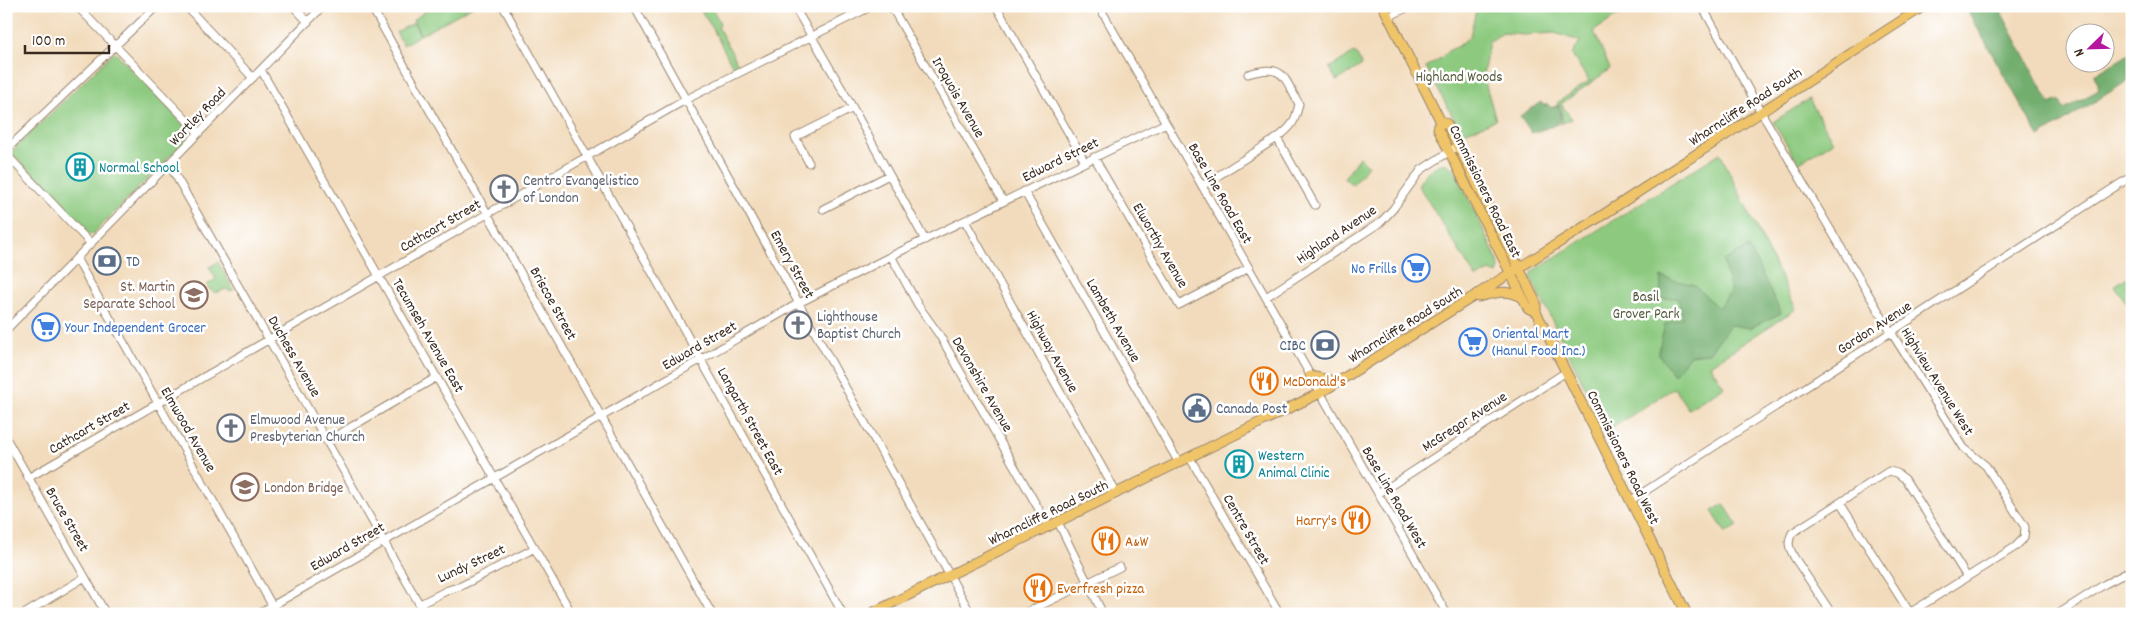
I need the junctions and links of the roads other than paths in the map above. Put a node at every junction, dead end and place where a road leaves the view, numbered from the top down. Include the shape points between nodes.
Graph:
1 (77, 6) edge
2 (157, 6) edge
3 (186, 6) edge
4 (293, 6) edge
5 (323, 6) edge
6 (371, 6) edge
7 (503, 6) edge
8 (634, 6) edge
9 (794, 6) edge
10 (872, 6) edge
11 (891, 6) edge
12 (996, 6) edge
13 (1099, 6) edge
14 (1383, 6) edge
15 (1410, 6) edge
16 (1702, 6) edge
17 (1924, 6) edge
18 (1388, 17) junction
19 (308, 22) junction
20 (811, 36) junction
21 (116, 46) junction
22 (261, 70) junction
23 (1248, 74) dead end
24 (253, 78) junction
25 (687, 99) junction
26 (852, 108) junction
27 (1761, 112) junction
28 (1440, 120) junction
29 (1166, 123) junction
30 (199, 133) junction
31 (1277, 138) junction
32 (1458, 146) junction
33 (6, 150) edge
34 (1450, 151) junction
35 (6, 154) edge
36 (586, 157) junction
37 (1094, 157) junction
38 (1085, 162) junction
39 (809, 163) dead end
40 (169, 164) junction
41 (889, 175) junction
42 (2132, 176) edge
43 (1202, 186) junction
44 (1024, 191) junction
45 (1003, 201) junction
46 (1315, 205) dead end
47 (823, 209) dead end
48 (489, 213) junction
49 (965, 221) junction
50 (925, 240) junction
51 (91, 244) junction
52 (891, 256) junction
53 (76, 258) junction
54 (1249, 268) junction
55 (1519, 268) junction
56 (64, 271) junction
57 (84, 273) junction
58 (1510, 273) junction
59 (379, 276) junction
60 (1266, 297) junction
61 (1471, 299) junction
62 (1524, 299) junction
63 (799, 303) junction
64 (1536, 312) junction
65 (6, 330) edge
66 (1891, 332) junction
67 (269, 338) junction
68 (701, 359) junction
69 (1566, 372) junction
70 (1310, 376) junction
71 (437, 377) junction
72 (1339, 382) junction
73 (1320, 393) junction
74 (158, 403) junction
75 (602, 416) junction
76 (6, 438) edge
77 (327, 441) junction
78 (1190, 458) junction
79 (1179, 464) junction
80 (495, 477) junction
81 (28, 478) junction
82 (1117, 494) junction
83 (1378, 494) junction
84 (1630, 501) junction
85 (1840, 503) junction
86 (1058, 522) junction
87 (1049, 527) junction
88 (384, 541) junction
89 (535, 548) junction
90 (1120, 567) dead end
91 (2132, 570) edge
92 (950, 575) junction
93 (1967, 577) junction
94 (85, 578) junction
95 (1088, 582) junction
96 (420, 604) junction
97 (273, 605) junction
98 (1909, 613) edge
99 (24, 614) edge
100 (106, 614) edge
101 (258, 614) edge
102 (277, 614) edge
103 (425, 614) edge
104 (572, 614) edge
105 (712, 614) edge
106 (843, 614) edge
107 (870, 614) edge
108 (971, 614) edge
109 (1023, 614) edge
110 (1102, 614) edge
111 (1280, 614) edge
112 (1447, 614) edge
113 (1687, 614) edge
114 (1832, 614) edge
115 (2058, 614) edge

1 - 21 street
2 - 21 street
3 - 24 street
4 - 19 street
5 - 19 street, Wortley Road
6 - 48 street, Briscoe Street
7 - 36 street, Langarth Street East
8 - 25 street, Emery Street
9 - 20 street
10 - 20 street, Cathcart Street
11 - 45 street, Iroquois Avenue
12 - 38 street
13 - 29 street, Base Line Road East
14 - 18 main road, Commissioners Road East
15 - 18 street
16 - 27 street, Highview Avenue West
17 - 27 main road, Wharncliffe Road South
18 - 28 main road, Commissioners Road East
19 - 22 street, Wortley Road
20 - 25 street, Cathcart Street
20 - 26 street
21 - 30 street
21 - 33 street
22 - 24 street, Wortley Road
22 - 59 street, Tecumseh Avenue East
23 - 31 street via 1262,69 1282,73 1299,104 1295,121 1287,132
24 - 30 street, Wortley Road
25 - 36 street, Cathcart Street
25 - 63 street, Emery Street
26 - 39 street via 795,137
26 - 41 street
27 - 55 main road, Wharncliffe Road South
27 - 66 street, Highview Avenue West
28 - 32 main road, Commissioners Road East via 1447,124
28 - 34 main road, Commissioners Road East via 1438,129
29 - 37 street, Edward Street
29 - 43 street, Base Line Road East
30 - 40 street, Wortley Road
31 - 43 street
31 - 46 street
32 - 34 street, Highland Avenue
32 - 55 main road, Commissioners Road East
34 - 58 main road, Commissioners Road East
34 - 60 street, Highland Avenue via 1421,170 1381,222
35 - 51 street
36 - 48 street, Cathcart Street
36 - 68 street, Langarth Street East
37 - 38 street, Edward Street
37 - 54 street, Elworthy Avenue via 1179,305
38 - 44 street, Edward Street
40 - 51 street, Wortley Road
40 - 67 street, Duchess Avenue
41 - 47 street
41 - 50 street
42 - 66 street, Gordon Avenue
43 - 54 street, Base Line Road East
44 - 45 street, Edward Street
44 - 79 street, Lambeth Avenue
45 - 49 street, Edward Street
48 - 59 street, Cathcart Street
48 - 75 street, Briscoe Street
49 - 50 street, Edward Street
49 - 82 street, Highway Avenue
50 - 52 street, Edward Street
51 - 53 street, Wortley Road
52 - 63 street, Edward Street
52 - 87 street, Devonshire Avenue
53 - 56 street, Wortley Road
53 - 57 street, Elmwood Avenue
54 - 60 street, Base Line Road East
55 - 58 main road, Wharncliffe Road South
55 - 64 main road, Commissioners Road West via 1536,303
56 - 57 street
56 - 65 street, Wortley Road
57 - 74 street, Elmwood Avenue
58 - 61 main road, Wharncliffe Road South
58 - 62 main road, Commissioners Road West
59 - 67 street, Cathcart Street
59 - 71 street, Tecumseh Avenue East
60 - 70 street, Base Line Road East
61 - 62 main road via 1502,291
61 - 72 main road, Wharncliffe Road South
62 - 64 main road, Commissioners Road West via 1528,308
63 - 68 street, Edward Street
63 - 92 street, Emery Street
64 - 69 main road, Commissioners Road West
66 - 84 street, Gordon Avenue
66 - 93 street, Highview Avenue West via 1964,448 1986,466 2025,528 2024,538 2015,547
67 - 74 street, Cathcart Street
67 - 77 street, Duchess Avenue
68 - 75 street, Edward Street
68 - 106 street, Langarth Street East
69 - 83 street, McGregor Avenue
69 - 84 main road, Commissioners Road West
70 - 72 main road
70 - 73 street, Base Line Road East
71 - 77 street
71 - 80 street, Tecumseh Avenue East
72 - 73 main road, Wharncliffe Road South
73 - 78 main road, Wharncliffe Road South
73 - 83 street, Base Line Road West
74 - 81 street, Cathcart Street
74 - 97 street, Elmwood Avenue
75 - 80 street, Edward Street
75 - 105 street, Briscoe Street
76 - 81 street, Bruce Street
77 - 88 street, Duchess Avenue
78 - 79 main road, Wharncliffe Road South
78 - 111 street, Centre Street
79 - 82 main road, Wharncliffe Road South
80 - 88 street, Edward Street
80 - 89 street, Tecumseh Avenue East
81 - 94 street, Bruce Street
82 - 86 main road, Wharncliffe Road South
83 - 112 street, Base Line Road West
84 - 113 main road, Commissioners Road West
85 - 93 street via 1880,475 1889,471 1897,473 1905,479
85 - 98 street
85 - 114 street via 1792,534 1789,541 1789,548
86 - 87 main road, Wharncliffe Road South
86 - 95 street
87 - 92 main road, Wharncliffe Road South
88 - 96 street, Duchess Avenue
88 - 97 street, Edward Street
89 - 96 street, Lundy Street
89 - 104 street, Tecumseh Avenue East
90 - 95 street
91 - 115 street
92 - 107 main road, Wharncliffe Road South
92 - 108 street, Emery Street
93 - 98 street, Highview Avenue West
94 - 99 street
94 - 100 street, Bruce Street
95 - 109 street
95 - 110 street
96 - 103 street, Duchess Avenue
97 - 101 street, Edward Street
97 - 102 street, Elmwood Avenue

